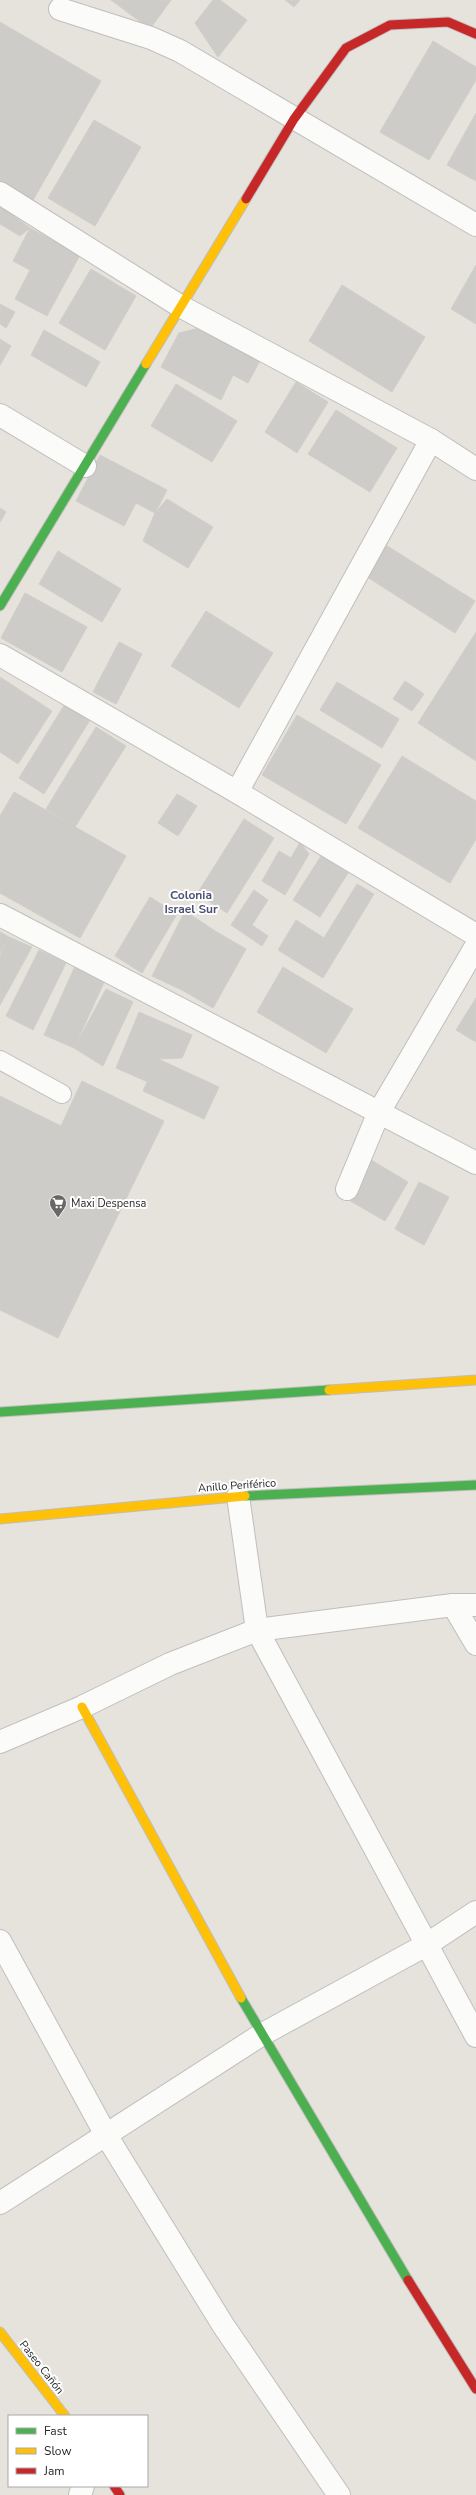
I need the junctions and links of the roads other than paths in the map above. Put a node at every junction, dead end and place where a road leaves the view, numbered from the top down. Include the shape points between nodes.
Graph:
1 (60, 9) dead end
2 (476, 34) edge
3 (294, 119) junction
4 (0, 193) edge
5 (476, 225) edge
6 (180, 306) junction
7 (0, 415) edge
8 (431, 440) junction
9 (85, 466) junction
10 (476, 469) edge
11 (0, 606) edge
12 (0, 655) edge
13 (237, 792) junction
14 (0, 915) edge
15 (476, 935) edge
16 (476, 946) edge
17 (0, 1060) edge
18 (62, 1094) dead end
19 (379, 1112) junction
20 (476, 1163) edge
21 (347, 1189) dead end
22 (476, 1380) edge
23 (0, 1412) edge
24 (476, 1485) edge
25 (238, 1496) junction
26 (0, 1519) edge
27 (453, 1605) junction
28 (476, 1605) edge
29 (257, 1630) junction
30 (476, 1644) edge
31 (82, 1707) junction
32 (0, 1742) edge
33 (476, 1912) edge
34 (0, 1941) edge
35 (426, 1945) junction
36 (261, 2034) junction
37 (476, 2036) edge
38 (106, 2135) junction
39 (0, 2203) edge
40 (0, 2332) edge
41 (476, 2389) edge
42 (64, 2415) edge
43 (339, 2495) edge

1 - 3 street via 151,38 180,51
2 - 3 main road via 448,22 390,25 346,48
3 - 5 street
3 - 6 main road
4 - 6 street
6 - 8 street
6 - 9 main road
7 - 9 street
8 - 10 street
8 - 13 street
9 - 11 main road
12 - 13 street
13 - 15 street
14 - 19 street
16 - 19 street
17 - 18 lane
19 - 20 street
19 - 21 street
22 - 23 main road
24 - 25 main road, Anillo Periférico
25 - 26 main road, Anillo Periférico
25 - 29 street
27 - 28 street
27 - 29 street
27 - 30 street
29 - 31 street via 170,1664
29 - 35 street
31 - 32 street
31 - 36 main road
33 - 35 street
34 - 38 street
35 - 36 street
35 - 37 street
36 - 38 street
36 - 41 main road via 436,2327
38 - 39 street
38 - 43 street via 223,2325
40 - 42 main road, Paseo Cañón

